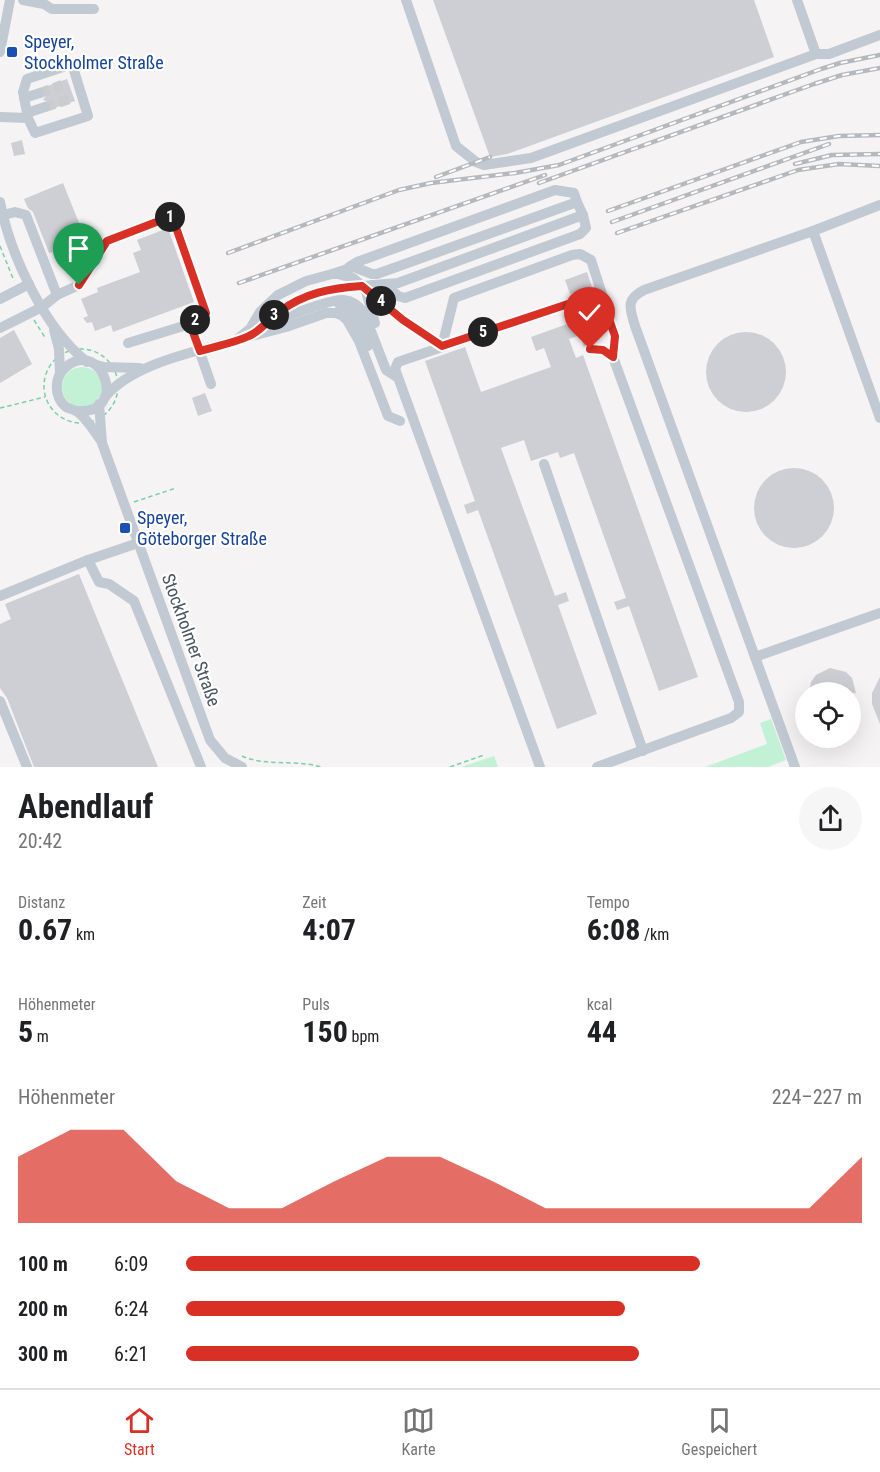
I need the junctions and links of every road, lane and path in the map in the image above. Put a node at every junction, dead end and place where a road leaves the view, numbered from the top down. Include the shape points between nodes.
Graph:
1 (10, 0) edge
2 (23, 0) edge
3 (406, 0) edge
4 (796, 0) edge
5 (44, 2) edge
6 (94, 9) dead end
7 (880, 35) edge
8 (0, 52) edge
9 (816, 54) junction
10 (40, 93) tunnel mouth
11 (24, 98) junction
12 (45, 107) tunnel mouth
13 (27, 115) junction
14 (0, 117) edge
15 (577, 201) junction
16 (0, 202) edge
17 (880, 205) edge
18 (2, 215) edge
19 (583, 215) junction
20 (813, 231) junction
21 (349, 267) junction
22 (332, 274) junction
23 (29, 284) junction
24 (387, 285) junction
25 (364, 287) junction
26 (57, 295) junction
27 (0, 299) edge
28 (598, 300) junction
29 (327, 304) junction
30 (42, 307) junction
31 (190, 324) junction
32 (264, 325) junction
33 (0, 327) edge
34 (53, 327) junction
35 (251, 336) junction
36 (236, 340) junction
37 (587, 340) dead end
38 (128, 343) dead end
39 (442, 346) junction
40 (73, 350) junction
41 (200, 351) junction
42 (59, 356) junction
43 (613, 357) junction
44 (398, 362) junction
45 (90, 363) junction
46 (114, 367) junction
47 (143, 368) junction
48 (60, 374) junction
49 (397, 377) junction
50 (119, 382) junction
51 (212, 384) dead end
52 (45, 397) junction
53 (102, 400) junction
54 (0, 408) edge
55 (78, 411) junction
56 (105, 417) junction
57 (880, 418) edge
58 (400, 421) junction
59 (87, 423) junction
60 (415, 425) junction
61 (102, 443) junction
62 (544, 464) dead end
63 (176, 488) dead end
64 (137, 501) dead end
65 (138, 543) junction
66 (88, 560) junction
67 (0, 596) edge
68 (880, 613) edge
69 (755, 657) junction
70 (0, 701) edge
71 (643, 751) junction
72 (237, 753) dead end
73 (484, 755) dead end
74 (288, 763) junction
75 (27, 767) edge
76 (201, 767) edge
77 (242, 767) edge
78 (289, 767) edge
79 (321, 767) edge
80 (450, 767) edge
81 (540, 767) edge
82 (597, 767) edge
83 (795, 767) edge

1 - 8 street
2 - 5 street
3 - 9 street via 456,146 484,165 531,158
4 - 9 street
5 - 6 street via 52,9
7 - 9 street via 829,54
10 - 11 street
11 - 13 street
11 - 13 street via 27,79 72,64 78,96 88,116 35,133
12 - 13 street
13 - 14 street
15 - 19 street
15 - 21 street via 377,274
15 - 21 street via 574,193 555,190
16 - 18 street, Stockholmer Straße
17 - 20 street
18 - 23 street, Stockholmer Straße
18 - 26 street via 26,215
19 - 24 street
19 - 24 street via 586,228 580,234 405,298
20 - 57 street
20 - 69 street via 644,290 631,301 635,326
21 - 22 street
22 - 25 street via 353,279
22 - 36 street via 278,294
23 - 27 street
23 - 30 street, Stockholmer Straße
24 - 25 street
25 - 32 street via 306,296
25 - 39 street
25 - 44 street via 386,353
26 - 30 street
26 - 31 street via 79,285 107,241 172,216 206,313
28 - 39 street via 586,298
28 - 39 street via 602,294 591,260 580,254 572,255 454,298
28 - 43 street via 615,336
29 - 32 street
29 - 49 street via 345,300 361,308 386,370
29 - 58 street via 342,305 356,319 394,415
30 - 33 street
30 - 34 street, Stockholmer Straße
31 - 38 street
31 - 41 street
32 - 35 street
34 - 40 street, Stockholmer Straße
34 - 42 street, Stockholmer Straße
35 - 36 street
35 - 58 street via 326,313 341,315 359,341 388,416
36 - 41 street
37 - 43 street via 590,349 603,350
39 - 44 street
40 - 42 path
40 - 45 street, Stockholmer Straße
40 - 46 path via 96,351
41 - 47 street
41 - 51 street
42 - 48 street, Stockholmer Straße
42 - 52 path via 47,370
43 - 71 street via 739,702 739,712 731,718
44 - 49 street
45 - 46 street
45 - 48 street via 71,363
45 - 53 street, Stockholmer Straße via 106,378 107,391
46 - 47 street
46 - 50 path
47 - 50 street
48 - 55 street, Stockholmer Straße via 56,386 59,398
49 - 60 street
50 - 53 street
50 - 56 path via 116,399
52 - 54 path
52 - 59 path via 61,418
53 - 55 street via 90,410
53 - 56 street, Stockholmer Straße
55 - 59 street, Stockholmer Straße
56 - 59 path
56 - 61 street, Stockholmer Straße
58 - 60 street
59 - 61 street, Stockholmer Straße
60 - 81 street
61 - 65 street, Stockholmer Straße
62 - 71 street
63 - 64 path
65 - 66 street
65 - 77 street, Stockholmer Straße via 210,740 225,758
66 - 67 street
66 - 76 street via 99,582 109,584 134,601
68 - 69 street
69 - 83 street
70 - 75 street
71 - 82 street
72 - 74 path via 256,760
73 - 80 path
74 - 78 path
74 - 79 path

